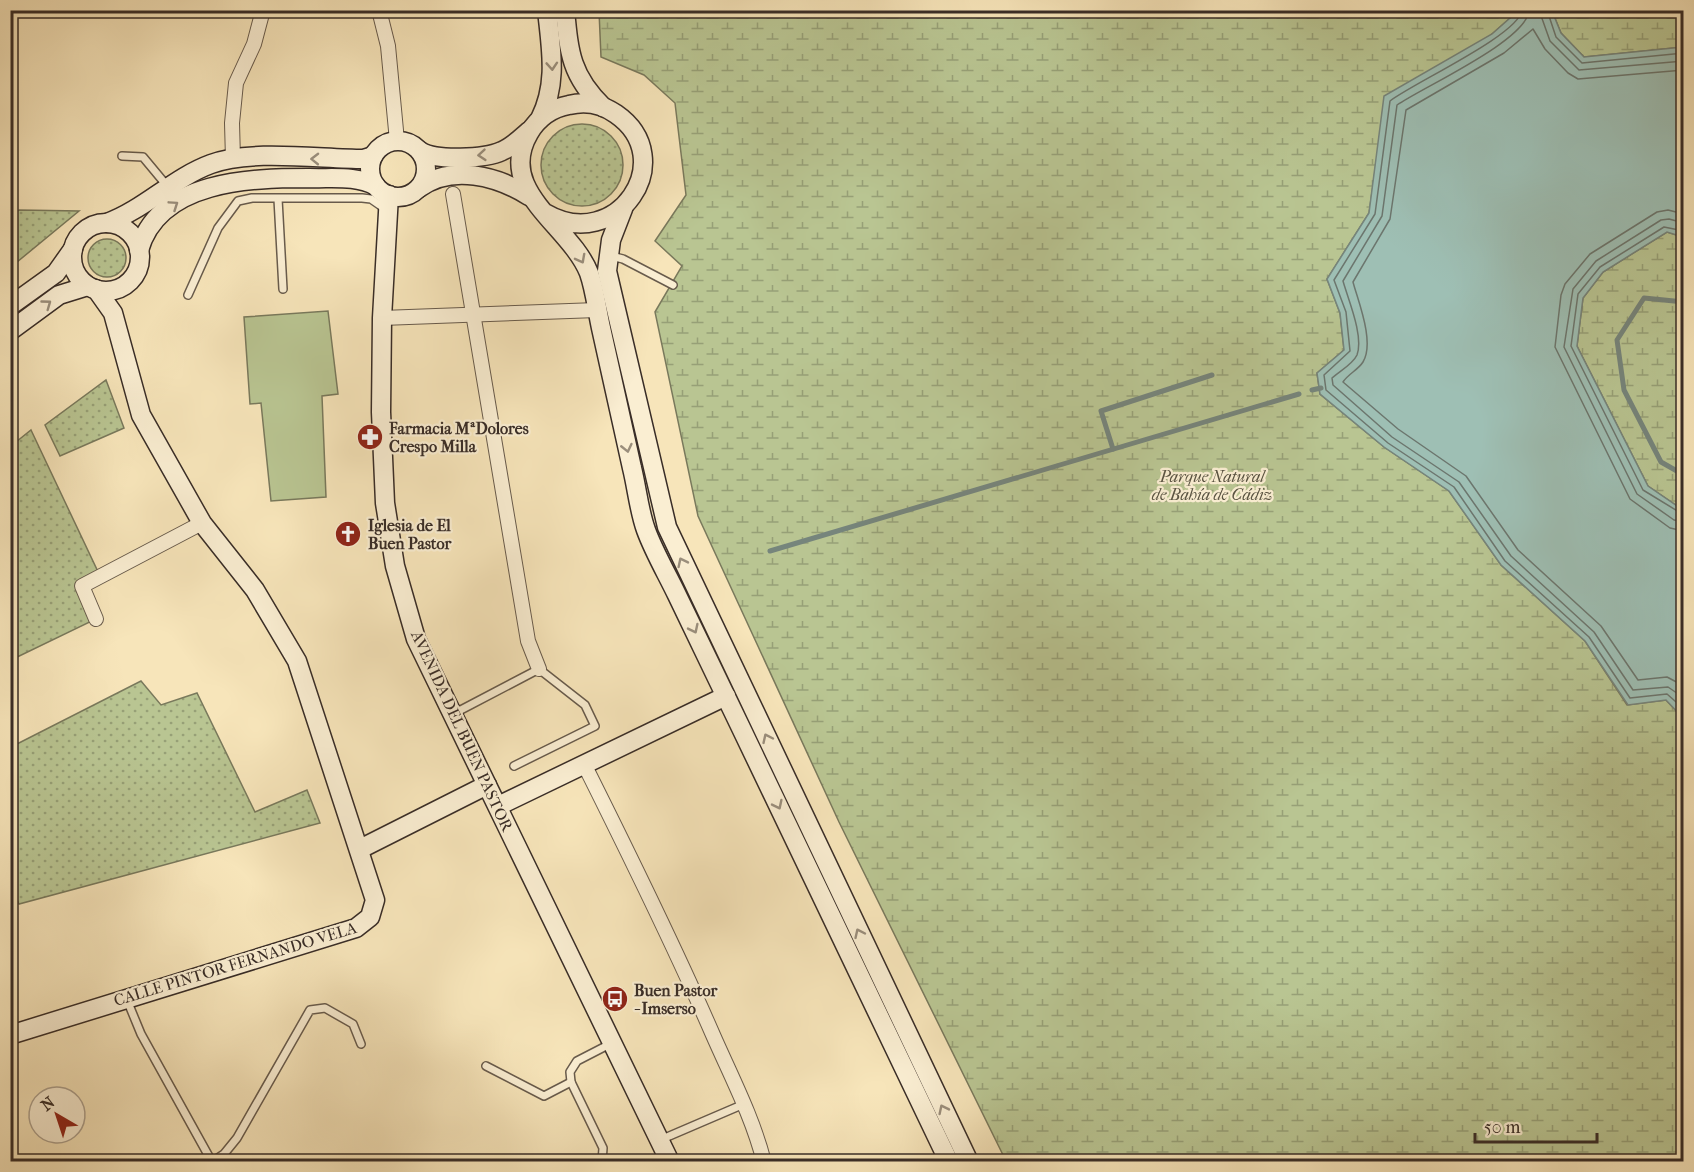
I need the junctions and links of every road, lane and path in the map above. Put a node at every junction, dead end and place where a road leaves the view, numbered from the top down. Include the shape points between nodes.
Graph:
1 (263, 10) edge
2 (379, 10) edge
3 (547, 10) edge
4 (565, 10) edge
5 (603, 107) junction
6 (536, 124) junction
7 (396, 141) junction
8 (420, 151) junction
9 (122, 156) dead end
10 (373, 156) junction
11 (233, 159) junction
12 (168, 187) junction
13 (419, 188) junction
14 (453, 194) dead end
15 (529, 196) junction
16 (385, 198) junction
17 (278, 199) junction
18 (623, 209) junction
19 (545, 213) junction
20 (107, 223) junction
21 (74, 247) junction
22 (139, 250) junction
23 (608, 255) junction
24 (129, 282) junction
25 (673, 285) dead end
26 (92, 288) junction
27 (283, 289) dead end
28 (188, 295) dead end
29 (10, 306) edge
30 (597, 310) junction
31 (113, 313) junction
32 (473, 315) junction
33 (382, 318) junction
34 (10, 331) edge
35 (202, 523) junction
36 (96, 619) dead end
37 (539, 669) junction
38 (726, 696) junction
39 (453, 714) junction
40 (584, 764) junction
41 (514, 766) dead end
42 (487, 785) junction
43 (498, 806) junction
44 (360, 849) junction
45 (127, 998) junction
46 (10, 1035) edge
47 (614, 1042) junction
48 (361, 1044) dead end
49 (486, 1066) dead end
50 (571, 1082) junction
51 (744, 1104) junction
52 (660, 1140) junction
53 (212, 1161) edge
54 (602, 1161) edge
55 (670, 1161) edge
56 (764, 1161) edge
57 (949, 1161) edge
58 (969, 1161) edge

1 - 11 street via 254,44 236,83
2 - 7 street via 388,46
3 -> 6 street via 553,74 548,102
4 - 5 street via 570,59 581,82
5 - 6 street via 572,104 550,112
5 - 18 street via 626,122 642,154 641,178
6 -> 8 street via 516,143 489,155 435,158
6 - 15 street via 524,144 520,162
7 - 8 street via 407,142
7 - 10 street via 384,144
8 - 13 street via 426,174
9 - 12 lane via 143,157
10 -> 11 street
10 - 16 street via 370,172
11 - 12 street via 213,163
12 - 20 street
13 - 15 street via 439,177 479,176 508,183
13 - 16 street via 405,196
14 - 32 street
15 - 19 street
16 - 17 lane
22 -> 16 street via 150,227 165,212 210,186 263,178 361,180
16 - 33 street, AVENIDA DEL BUEN PASTOR
17 - 27 lane
17 - 28 lane via 238,201 218,228
18 - 19 street via 591,224 567,223
18 - 23 street
19 -> 30 street via 579,253 590,274
20 - 21 street via 83,232
20 - 22 street via 131,234
21 - 26 street via 76,273
21 - 29 street via 56,273
22 - 24 street via 138,267
23 - 25 lane
58 -> 23 street via 667,527 607,271
24 - 26 street via 113,290
24 - 31 street
26 - 31 street, CALLE PINTOR FERNANDO VELA
34 -> 26 street via 59,295
30 - 32 street
30 -> 38 street via 646,530
31 - 35 street, CALLE PINTOR FERNANDO VELA via 141,415
32 - 33 street
32 - 37 street via 528,641
33 - 39 street, AVENIDA DEL BUEN PASTOR via 384,503 395,566 416,639
35 - 36 street via 82,586
35 - 44 street, CALLE PINTOR FERNANDO VELA via 255,590 297,661
37 - 39 lane
37 - 41 lane via 585,705 595,726
38 - 40 street
38 -> 57 street
39 - 42 street, AVENIDA DEL BUEN PASTOR
40 - 43 street
40 - 51 street via 674,944
42 - 43 street, AVENIDA DEL BUEN PASTOR
42 - 44 street
43 - 47 street, AVENIDA DEL BUEN PASTOR
44 - 45 street, CALLE PINTOR FERNANDO VELA via 375,900 364,924
45 - 46 street, CALLE PINTOR FERNANDO VELA
45 - 53 lane via 141,1034
47 - 50 lane via 574,1064
47 - 52 street, AVENIDA DEL BUEN PASTOR
48 - 53 lane via 353,1024 325,1008 310,1010 237,1138
49 - 50 lane via 544,1096
50 - 54 lane via 603,1148
51 - 52 lane
51 - 56 street
52 - 55 street, AVENIDA DEL BUEN PASTOR

